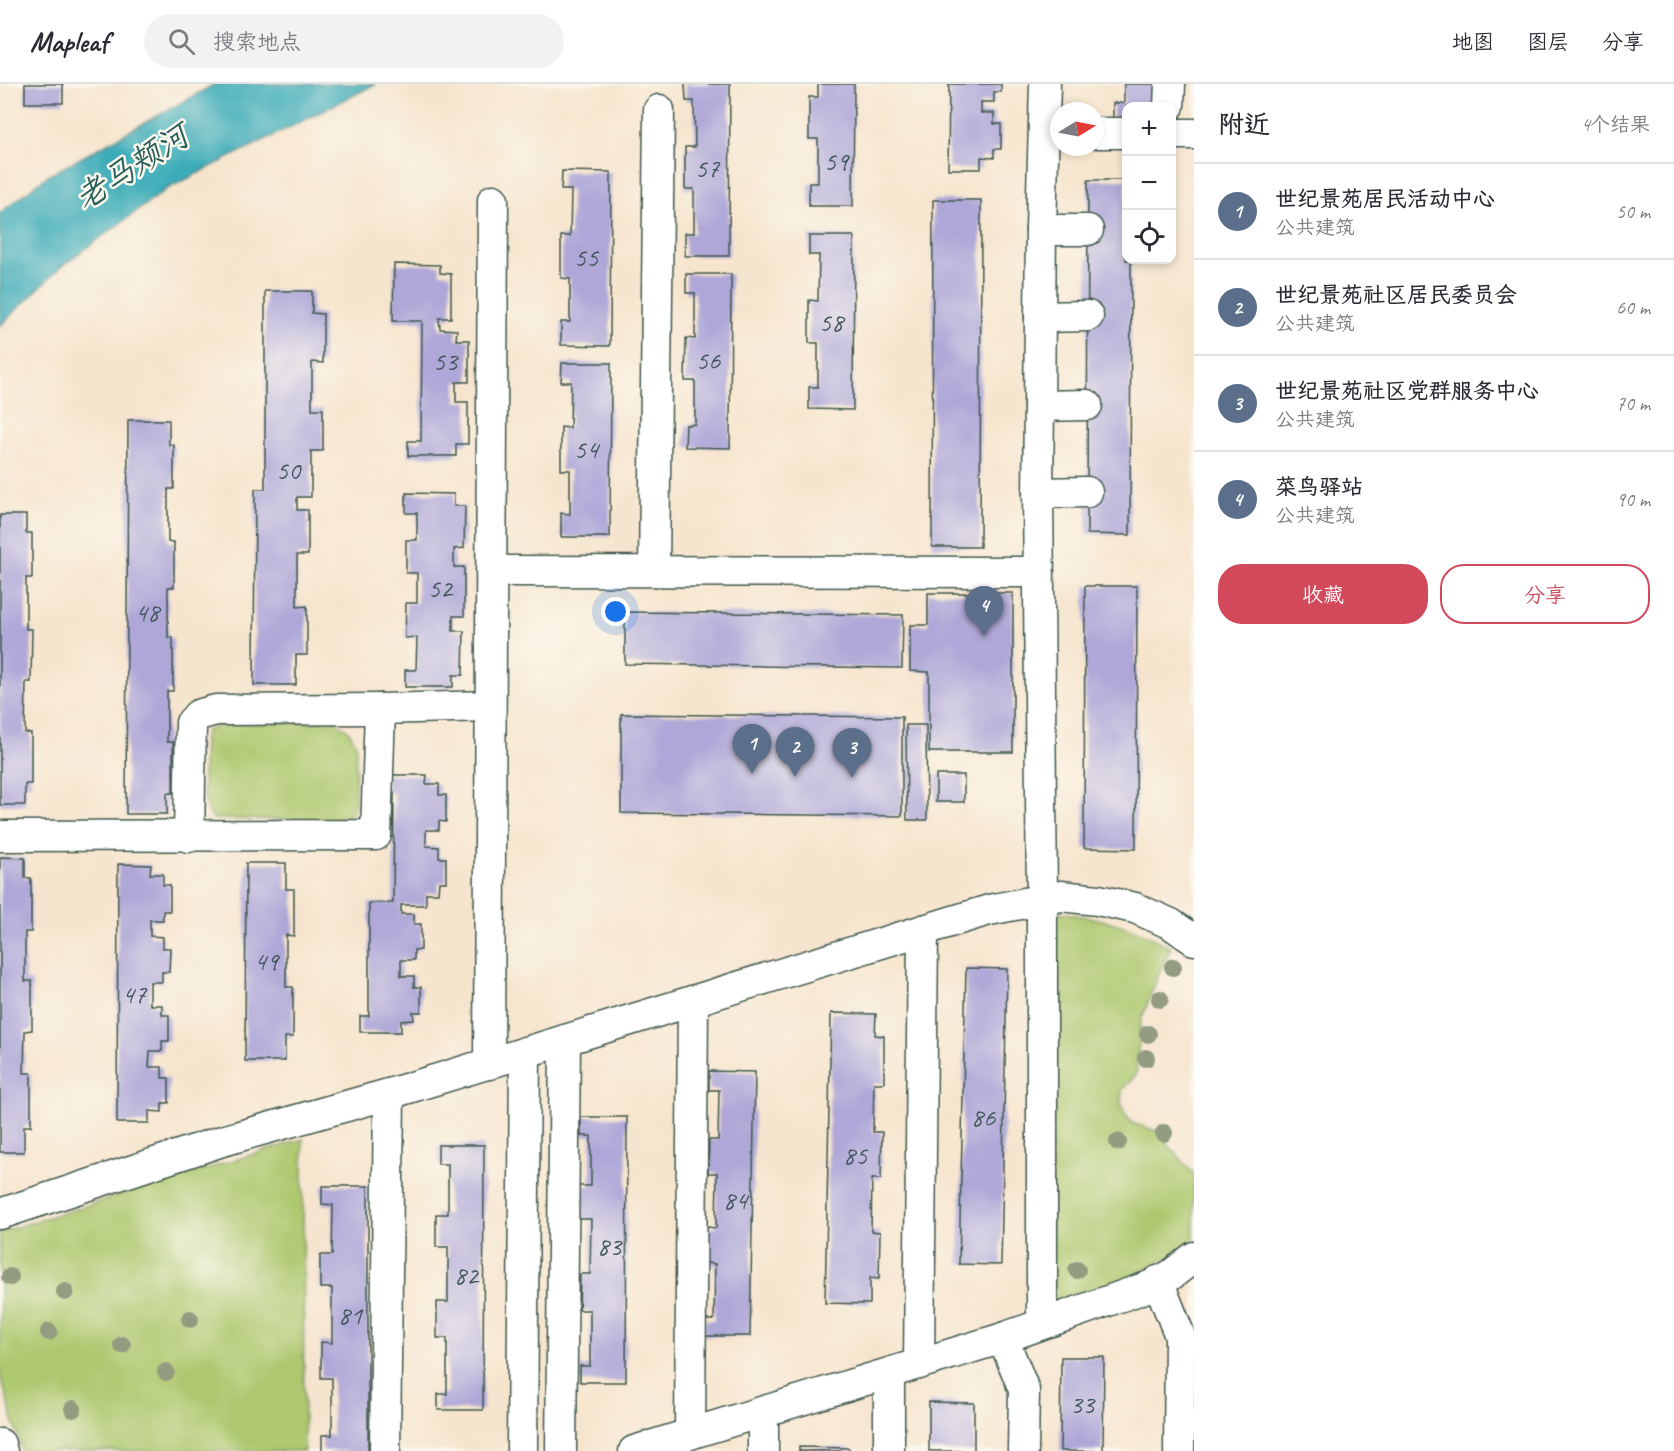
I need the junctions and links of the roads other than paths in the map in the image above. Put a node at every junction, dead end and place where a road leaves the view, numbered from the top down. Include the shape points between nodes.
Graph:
1 (1045, 84) edge
2 (1170, 84) edge
3 (1169, 102) edge
4 (659, 110) dead end
5 (1050, 128) edge
6 (1104, 133) edge
7 (1122, 133) edge
8 (1176, 134) edge
9 (1194, 134) edge
10 (1051, 156) edge
11 (493, 200) dead end
12 (1041, 230) junction
13 (1088, 230) dead end
14 (1088, 316) dead end
15 (1040, 317) junction
16 (1087, 405) dead end
17 (1039, 406) junction
18 (1087, 492) dead end
19 (1038, 493) junction
20 (491, 571) junction
21 (654, 571) junction
22 (1038, 572) junction
23 (490, 706) junction
24 (380, 709) junction
25 (0, 836) edge
26 (189, 837) junction
27 (1042, 898) junction
28 (923, 930) junction
29 (1194, 940) edge
30 (693, 1001) junction
31 (565, 1040) junction
32 (525, 1052) junction
33 (489, 1064) junction
34 (389, 1094) junction
35 (0, 1214) edge
36 (1194, 1257) edge
37 (1158, 1281) junction
38 (1042, 1324) junction
39 (1003, 1338) junction
40 (919, 1364) junction
41 (889, 1374) junction
42 (763, 1412) junction
43 (690, 1434) junction
44 (0, 1443) edge
45 (641, 1450) edge
46 (2, 1451) edge
47 (385, 1451) edge
48 (522, 1451) edge
49 (561, 1451) edge
50 (763, 1451) edge
51 (889, 1451) edge
52 (1023, 1451) edge
53 (1179, 1451) edge

1 - 5 street
2 - 3 street
4 - 21 street
6 - 7 street
8 - 9 street
10 - 12 street
11 - 20 street
12 - 13 street
12 - 15 street
14 - 15 street
15 - 17 street
16 - 17 street
17 - 19 street
18 - 19 street
19 - 22 street
20 - 21 street
20 - 23 street
21 - 22 street
22 - 27 street
23 - 24 street
23 - 33 street
24 - 26 street via 216,710 198,714 191,723
24 - 26 street via 376,835
25 - 26 street
27 - 28 street
27 - 29 street via 1061,896 1135,908 1171,924
27 - 38 street
28 - 30 street
28 - 40 street
30 - 31 street
30 - 43 street
31 - 32 street
31 - 49 street
32 - 33 street
32 - 48 street
33 - 34 street
34 - 35 street via 222,1141
34 - 47 street
36 - 37 street
37 - 38 street
37 - 53 street via 1180,1336
38 - 39 street
39 - 40 street
39 - 52 street via 1024,1390
40 - 41 street
41 - 42 street
41 - 51 street
42 - 43 street
42 - 50 street
43 - 45 street
44 - 46 street

